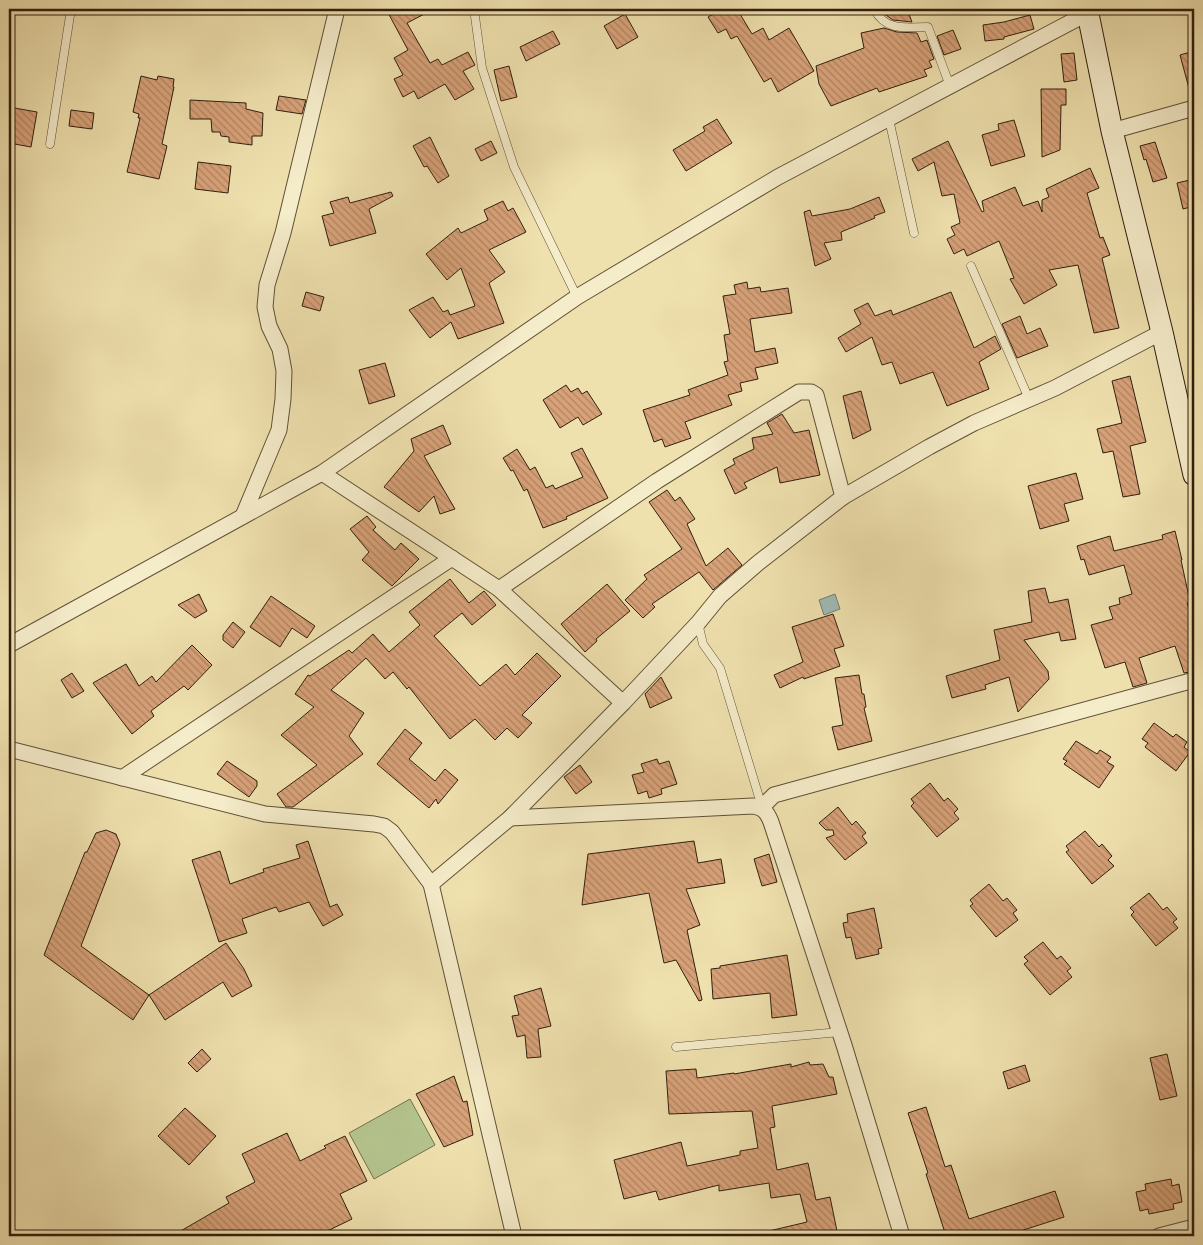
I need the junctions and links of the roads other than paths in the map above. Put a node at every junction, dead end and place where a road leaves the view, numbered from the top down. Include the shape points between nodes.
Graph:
1 (71, 9) edge
2 (334, 9) edge
3 (474, 9) edge
4 (874, 9) edge
5 (1087, 11) edge
6 (950, 86) junction
7 (1194, 108) edge
8 (889, 119) junction
9 (1112, 131) junction
10 (50, 144) dead end
11 (914, 233) dead end
12 (971, 266) dead end
13 (576, 297) junction
14 (1162, 332) junction
15 (1029, 399) junction
16 (322, 473) junction
17 (1194, 475) edge
18 (843, 497) junction
19 (243, 516) junction
20 (452, 558) junction
21 (499, 589) junction
22 (698, 623) junction
23 (9, 646) edge
24 (1194, 680) edge
25 (623, 703) junction
26 (9, 749) edge
27 (122, 778) junction
28 (762, 807) junction
29 (510, 818) junction
30 (431, 884) junction
31 (840, 1032) junction
32 (676, 1047) dead end
33 (1194, 1227) edge
34 (514, 1236) edge
35 (902, 1236) edge
36 (1160, 1236) edge

1 - 10 lane
2 - 19 street via 283,233 267,285 265,307 284,371 279,430
3 - 13 lane via 482,68 514,167
4 - 6 lane via 878,16 894,27 928,27
5 - 6 street
5 - 9 street
6 - 8 street
7 - 9 street
8 - 11 lane
8 - 13 street via 778,177
9 - 14 street
12 - 15 lane
13 - 16 street
14 - 15 street
14 - 17 street
15 - 18 street via 930,446
16 - 19 street
16 - 20 street
18 - 21 street via 816,396 811,392 799,392 657,481
18 - 22 street via 720,596
19 - 23 street
20 - 21 street
20 - 27 street
21 - 25 street
22 - 25 street
22 - 28 lane via 703,644 720,668
24 - 28 street via 774,795
25 - 29 street
26 - 27 street
27 - 30 street via 266,814 384,826
28 - 29 street
28 - 31 street via 771,822
29 - 30 street
30 - 34 street
31 - 32 lane
31 - 35 street
33 - 36 street

